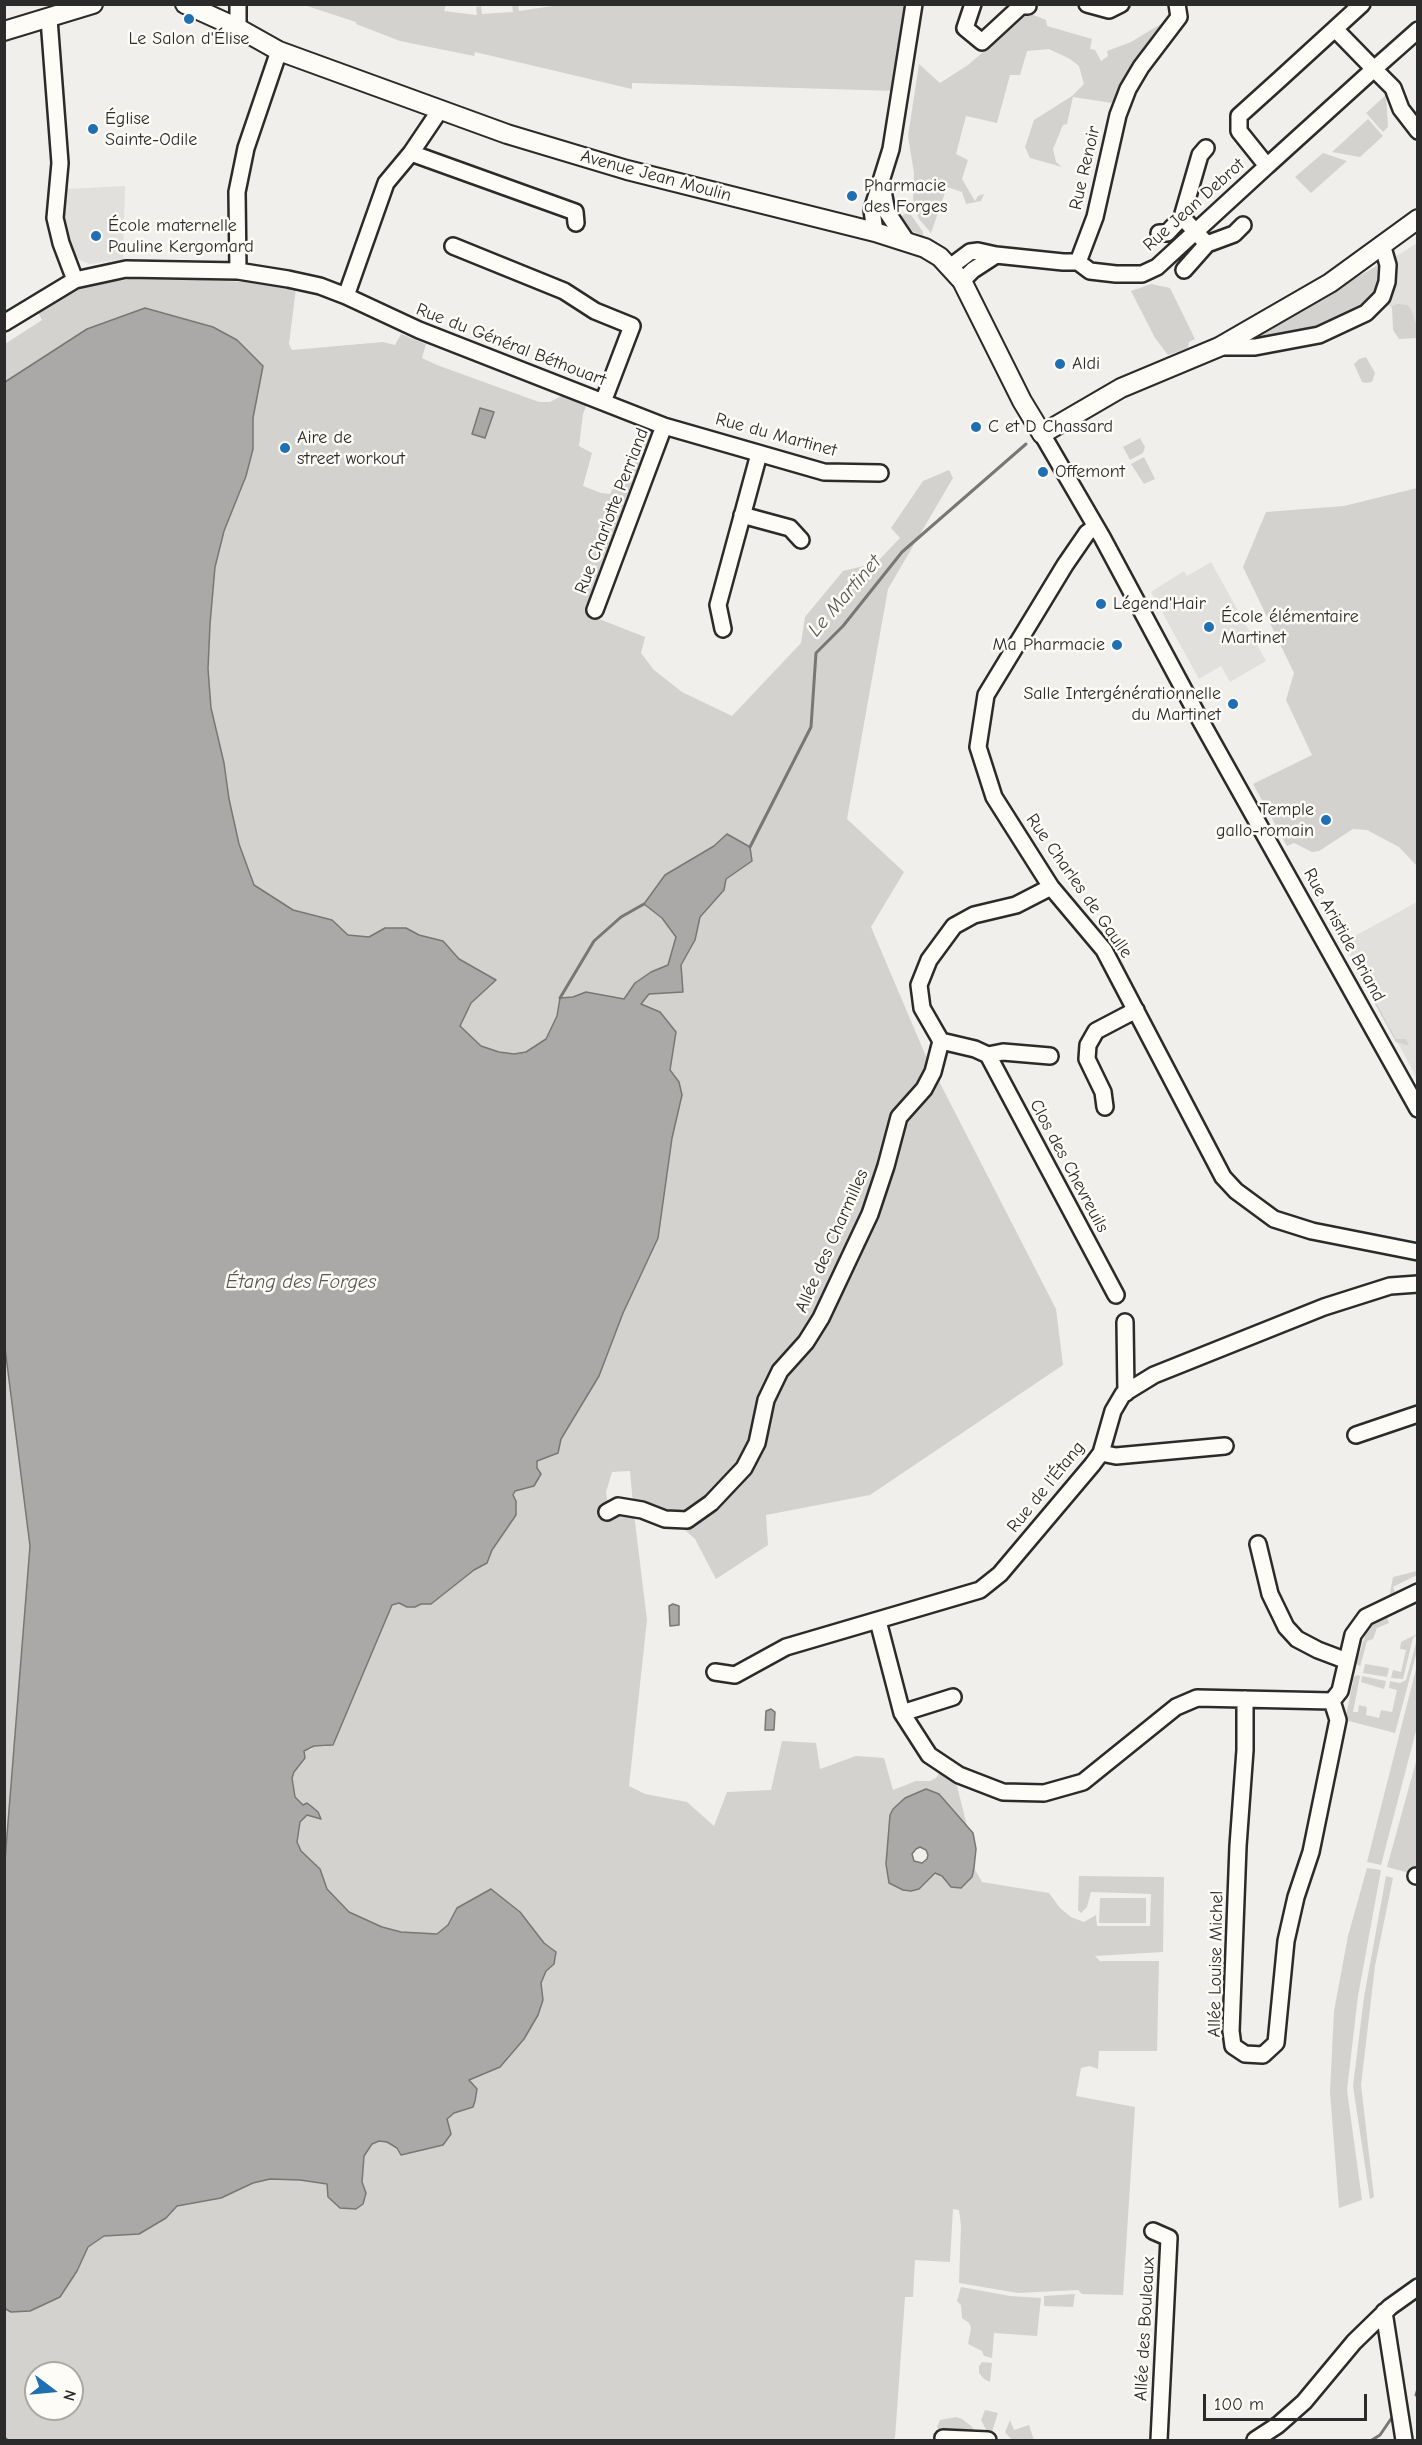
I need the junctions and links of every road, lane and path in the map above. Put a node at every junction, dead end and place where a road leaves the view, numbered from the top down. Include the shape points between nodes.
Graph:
1 (93, 4) edge
2 (185, 4) edge
3 (238, 4) edge
4 (914, 4) edge
5 (973, 4) edge
6 (1087, 4) edge
7 (1122, 4) edge
8 (1362, 4) edge
9 (1029, 5) edge
10 (1103, 6) edge
11 (1178, 11) edge
12 (49, 19) junction
13 (238, 28) junction
14 (1335, 29) junction
15 (1418, 30) edge
16 (4, 31) edge
17 (279, 51) junction
18 (1374, 69) junction
19 (440, 110) junction
20 (1418, 131) edge
21 (1206, 148) dead end
22 (411, 153) junction
23 (1267, 166) junction
24 (883, 177) junction
25 (1182, 217) junction
26 (1418, 219) edge
27 (576, 223) dead end
28 (1243, 225) dead end
29 (1196, 231) junction
30 (875, 232) junction
31 (1159, 233) dead end
32 (907, 242) junction
33 (1208, 244) junction
34 (1382, 244) junction
35 (453, 246) dead end
36 (996, 255) junction
37 (1078, 262) junction
38 (951, 267) junction
39 (1184, 270) dead end
40 (238, 272) junction
41 (75, 280) junction
42 (962, 281) junction
43 (346, 296) junction
44 (4, 323) edge
45 (1219, 347) junction
46 (603, 402) junction
47 (664, 426) junction
48 (1042, 434) junction
49 (759, 454) junction
50 (880, 474) dead end
51 (742, 515) junction
52 (1095, 527) junction
53 (801, 540) dead end
54 (595, 610) dead end
55 (723, 629) dead end
56 (1051, 887) junction
57 (1136, 1010) junction
58 (941, 1041) junction
59 (988, 1055) junction
60 (1050, 1056) dead end
61 (1105, 1107) dead end
62 (1418, 1109) edge
63 (1418, 1252) edge
64 (1418, 1284) edge
65 (1116, 1296) dead end
66 (1125, 1322) dead end
67 (1126, 1393) junction
68 (1418, 1414) edge
69 (1356, 1435) dead end
70 (1225, 1446) dead end
71 (1101, 1453) junction
72 (612, 1509) dead end
73 (1258, 1544) dead end
74 (1418, 1592) edge
75 (878, 1621) junction
76 (1347, 1660) junction
77 (715, 1672) dead end
78 (953, 1697) dead end
79 (1245, 1699) junction
80 (1332, 1701) junction
81 (902, 1713) junction
82 (1153, 2231) dead end
83 (1418, 2287) edge
84 (1384, 2312) junction
85 (942, 2438) dead end
86 (988, 2440) edge
87 (1159, 2440) edge
88 (1255, 2440) edge
89 (1404, 2440) edge

1 - 12 main road
2 - 13 main road, Avenue Jean Moulin
3 - 13 street
4 - 24 street
5 - 9 street via 965,28 982,42 1021,6
6 - 10 street
7 - 10 street via 1109,9
8 - 14 street, Rue Jean Debrot
11 - 37 street, Rue Renoir via 1141,67 1118,115 1095,217
12 - 16 main road
12 - 41 street via 60,163 55,218
13 - 17 main road, Avenue Jean Moulin
14 - 18 street
14 - 23 street, Rue Jean Debrot via 1239,116 1239,131
15 - 18 street, Rue Jean Debrot
17 - 19 main road, Avenue Jean Moulin
17 - 40 street via 246,148 237,192
18 - 20 street via 1393,88 1401,109
18 - 23 street, Rue Jean Debrot
19 - 22 street
19 - 30 main road, Avenue Jean Moulin via 627,170
21 - 25 street via 1200,155
22 - 27 street via 574,212
22 - 43 street via 386,183
23 - 29 street, Rue Jean Debrot
24 - 30 street via 873,210
24 - 32 street via 887,212
25 - 29 street
25 - 31 street via 1167,233
26 - 34 main road
28 - 33 street via 1234,234
29 - 33 street
29 - 37 street, Rue Jean Debrot via 1156,267 1142,274 1090,271
30 - 32 main road, Avenue Jean Moulin
32 - 38 main road, Avenue Jean Moulin via 926,248
33 - 39 street
34 - 45 main road via 1330,283
34 - 45 street via 1388,265 1386,282 1382,297 1366,313 1319,334 1255,347
35 - 46 street via 564,291 632,326
36 - 37 street
36 - 38 street via 970,252
36 - 42 street
38 - 42 main road, Avenue Jean Moulin
40 - 41 street, Rue du Général Béthouart via 126,269
40 - 43 street, Rue du Général Béthouart via 301,281
41 - 44 street, Rue du Général Béthouart
42 - 48 main road, Avenue Jean Moulin
43 - 46 street, Rue du Général Béthouart via 428,334
45 - 48 main road via 1120,388
46 - 47 street, Rue du Général Béthouart
47 - 49 street, Rue du Martinet
47 - 54 street, Rue Charlotte Perriand
48 - 52 street, Rue Aristide Briand
49 - 50 street, Rue du Martinet via 824,472
49 - 51 street
51 - 53 street via 790,528
51 - 55 street via 718,605
52 - 56 street, Rue Charles de Gaulle via 1087,533 986,695 978,747 994,797
52 - 62 street, Rue Aristide Briand
56 - 57 street, Rue Charles de Gaulle via 1104,951
56 - 58 street via 1016,905 974,915 954,926 929,960 919,985 922,1008
57 - 61 street via 1096,1031 1088,1045 1087,1059 1103,1092
57 - 63 street, Rue Charles de Gaulle via 1223,1177 1236,1191 1274,1219 1312,1231
58 - 59 street
58 - 72 street, Allée des Charmilles via 924,1089 899,1118 870,1214 821,1318 780,1371 766,1400 757,1443 744,1468 711,1503 687,1520 665,1519 642,1510
59 - 60 street via 1003,1052
59 - 65 street, Clos des Chevreuils
64 - 67 street, Rue de l'Étang via 1390,1286 1324,1307 1154,1375
66 - 67 street
67 - 71 street, Rue de l'Étang via 1113,1411
68 - 69 street
70 - 71 street via 1116,1456
71 - 75 street, Rue de l'Étang via 1000,1574 980,1590
73 - 76 street via 1270,1594 1286,1627 1297,1639
74 - 76 street via 1366,1617 1353,1635
75 - 77 street, Rue de l'Étang via 786,1647 735,1675
75 - 81 street
76 - 80 street via 1340,1691
78 - 81 street
79 - 80 street
79 - 80 street, Allée Louise Michel via 1231,2031 1233,2046 1245,2054 1263,2055 1276,2043 1286,1941 1311,1852 1338,1720
79 - 81 street via 1197,1698 1176,1707 1083,1782 1044,1793 1003,1792 958,1774 929,1755
82 - 87 street, Allée des Bouleaux via 1169,2238
83 - 84 street
84 - 88 street via 1304,2402
84 - 89 street
85 - 86 street

